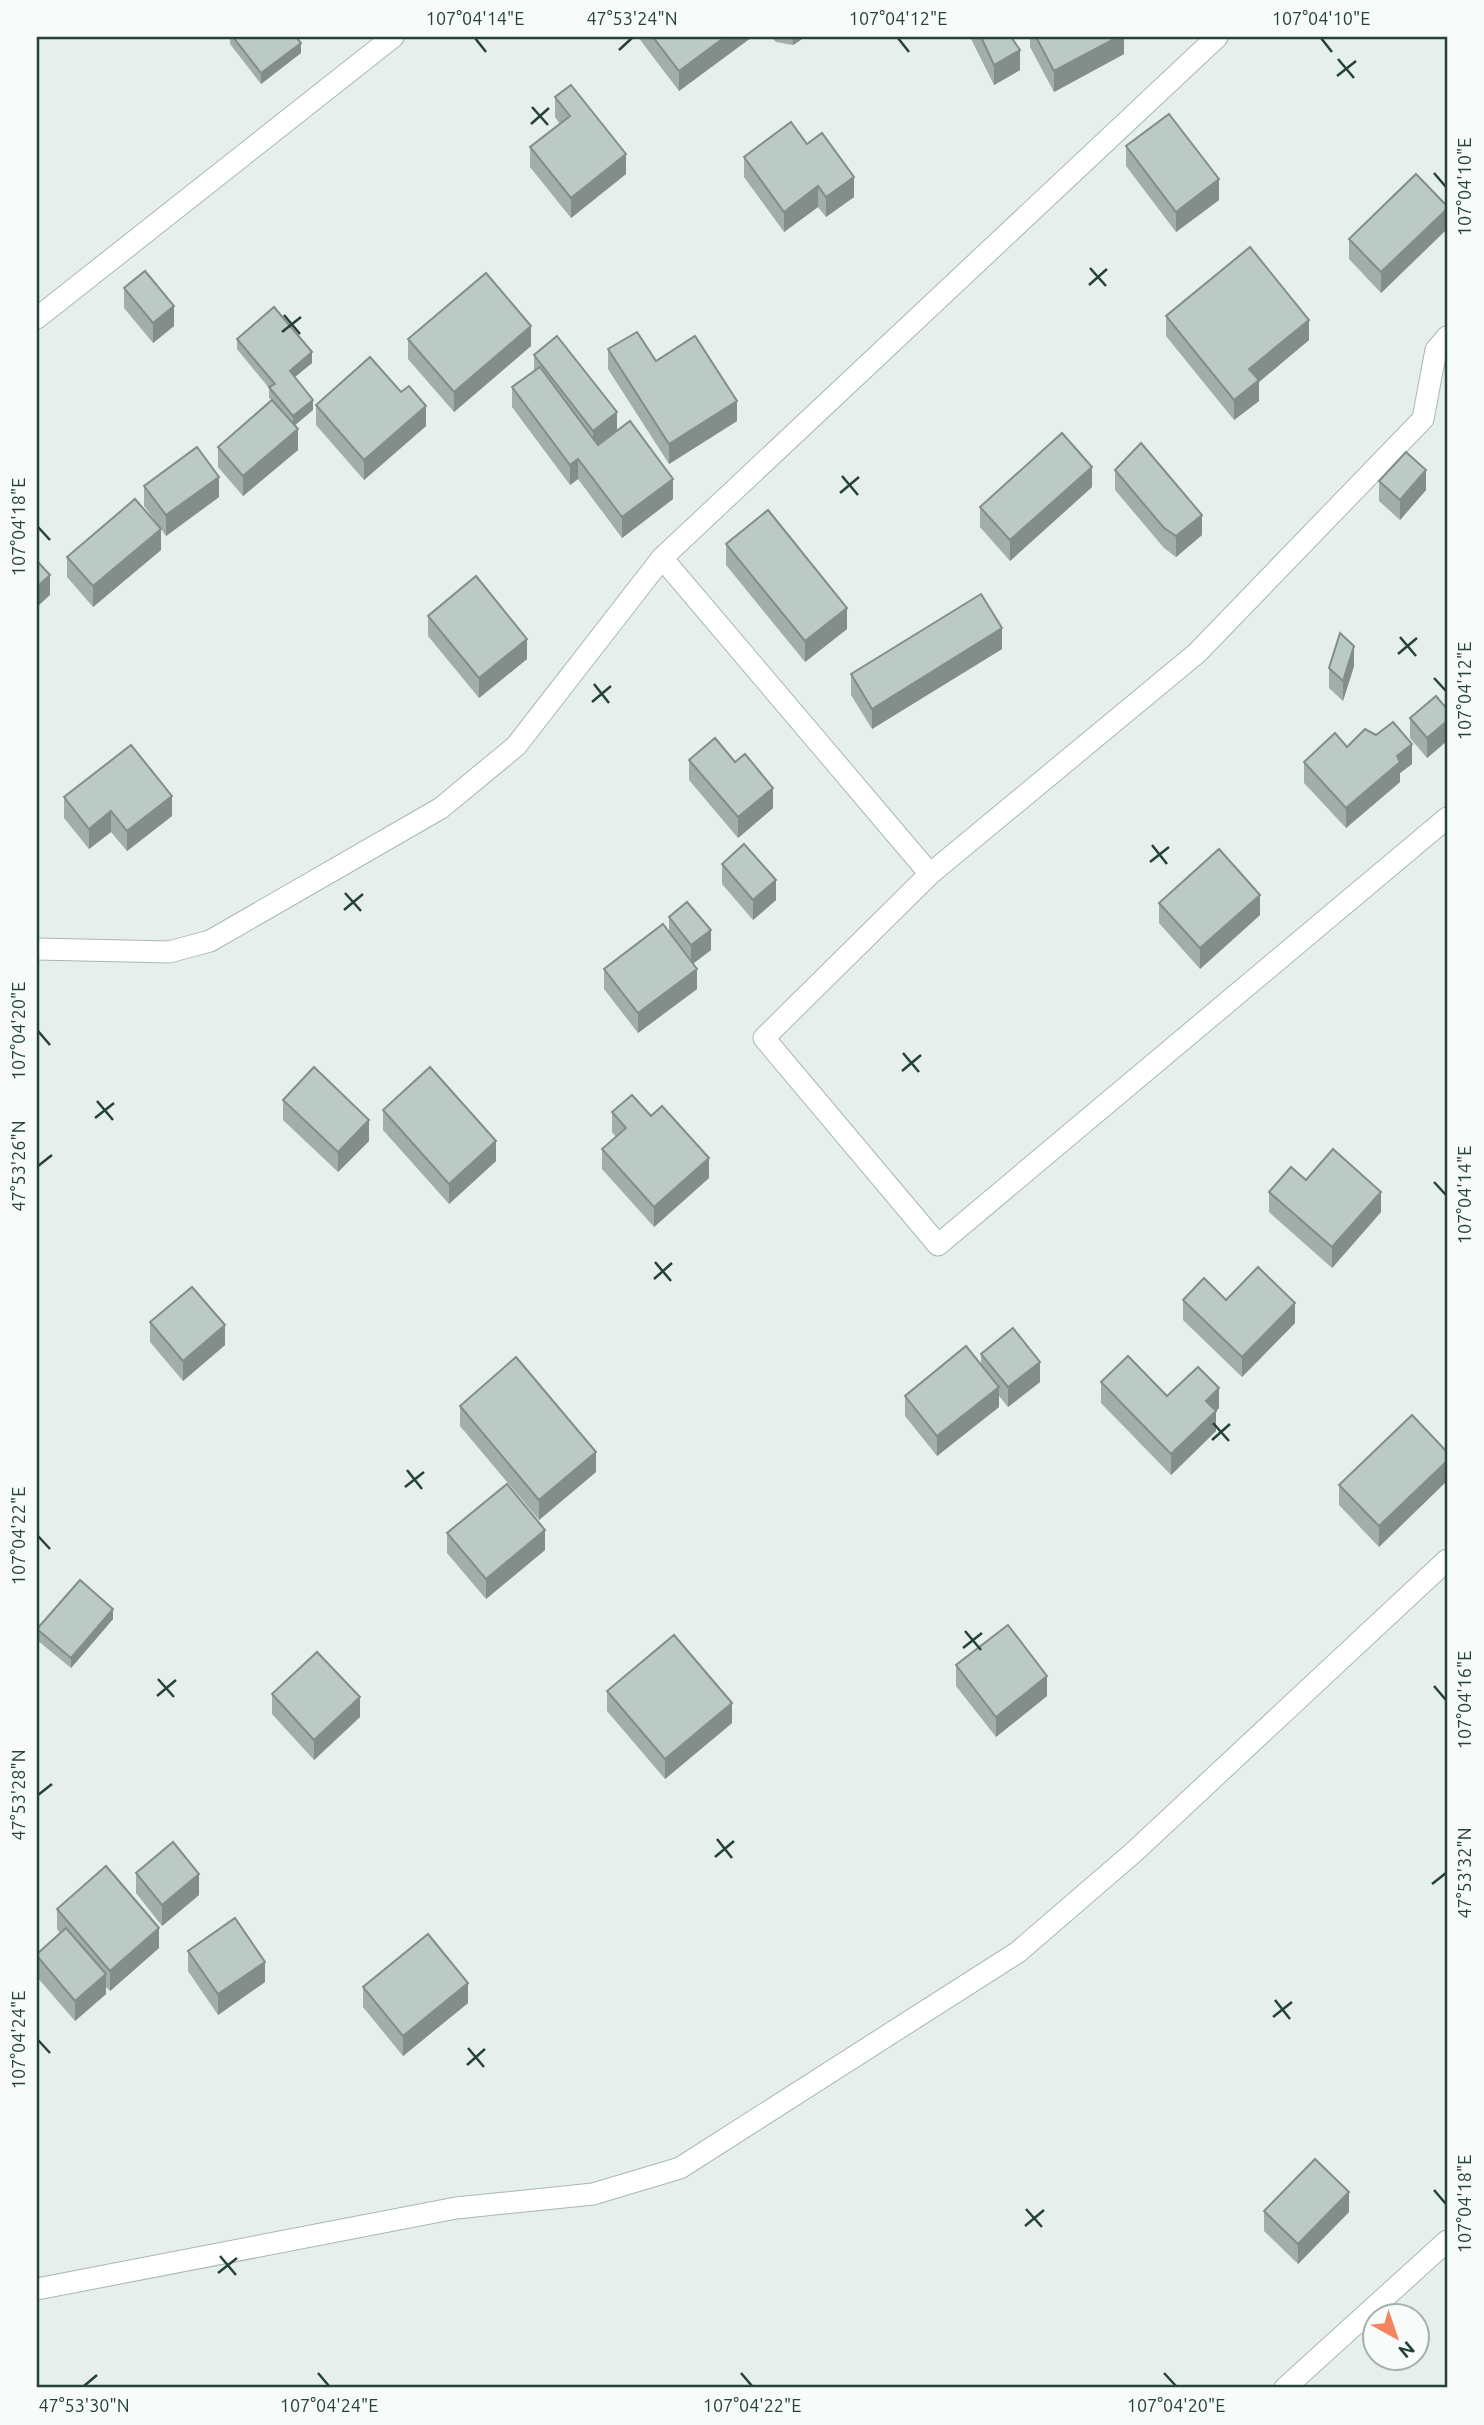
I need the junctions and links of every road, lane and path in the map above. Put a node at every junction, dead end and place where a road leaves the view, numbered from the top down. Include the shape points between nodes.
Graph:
1 (393, 37) edge
2 (1217, 37) edge
3 (37, 318) edge
4 (1447, 337) edge
5 (662, 558) junction
6 (1447, 818) edge
7 (930, 874) junction
8 (37, 949) edge
9 (1447, 1560) edge
10 (1447, 2241) edge
11 (37, 2289) edge
12 (1285, 2388) edge

1 - 3 street
2 - 5 street
4 - 7 street via 1436,350 1423,419 1197,653
5 - 7 street
5 - 8 street via 516,746 440,808 210,941 169,952
6 - 7 street via 938,1245 764,1038
9 - 11 street via 1134,1852 1018,1952 680,2168 593,2194 456,2208
10 - 12 street

